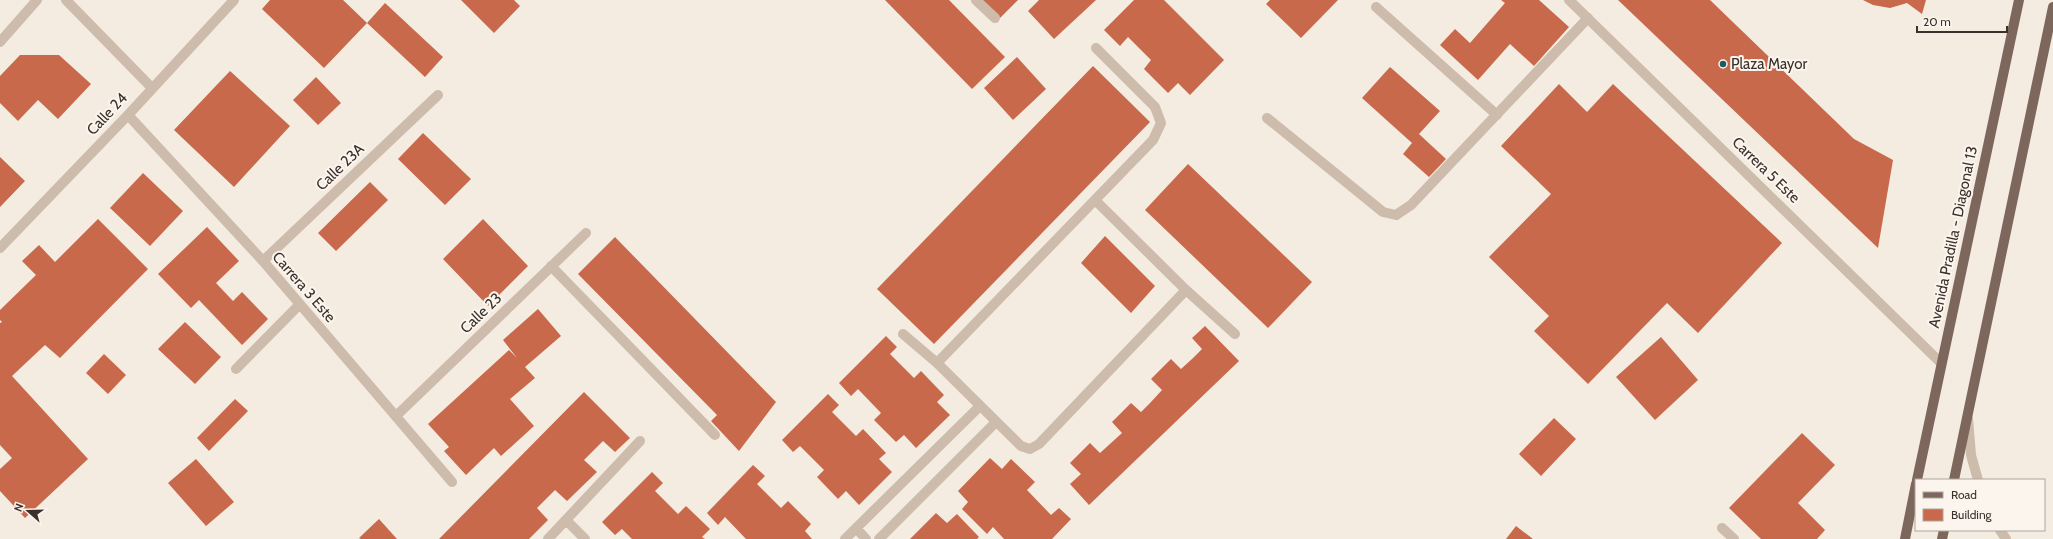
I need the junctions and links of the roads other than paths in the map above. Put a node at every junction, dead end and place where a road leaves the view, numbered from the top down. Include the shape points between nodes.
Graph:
1 (37, 0) edge
2 (66, 0) edge
3 (234, 0) edge
4 (976, 0) edge
5 (1569, 0) edge
6 (2019, 0) edge
7 (2053, 7) edge
8 (1376, 8) dead end
9 (995, 18) dead end
10 (1588, 18) junction
11 (0, 42) edge
12 (1096, 48) dead end
13 (152, 88) junction
14 (438, 95) dead end
15 (128, 115) junction
16 (1497, 115) junction
17 (1267, 118) dead end
18 (1096, 201) junction
19 (586, 232) dead end
20 (0, 248) edge
21 (263, 261) junction
22 (551, 266) junction
23 (1186, 290) junction
24 (300, 304) junction
25 (903, 334) dead end
26 (1235, 334) dead end
27 (937, 363) junction
28 (1942, 363) junction
29 (236, 369) dead end
30 (980, 406) junction
31 (1968, 410) junction
32 (396, 416) junction
33 (996, 422) junction
34 (715, 435) dead end
35 (640, 441) dead end
36 (1917, 479) edge
37 (1954, 479) edge
38 (1978, 479) edge
39 (452, 482) dead end
40 (1915, 489) edge
41 (566, 520) junction
42 (856, 528) junction
43 (1722, 528) dead end
44 (548, 539) edge
45 (584, 539) edge
46 (846, 539) edge
47 (866, 539) edge
48 (880, 539) edge
49 (1734, 539) edge
50 (1904, 539) edge

1 - 11 street
2 - 13 street
3 - 13 street, Calle 24
4 - 9 street
5 - 10 street, Carrera 5 Este
6 - 28 main road, Avenida Pradilla - Diagonal 13
7 - 31 main road
8 - 16 street
10 - 16 street
10 - 28 street, Carrera 5 Este
12 - 18 street via 1155,107 1161,123 1153,140
13 - 15 street, Calle 24
14 - 21 street, Calle 23A
15 - 20 street, Calle 24
15 - 21 street, Carrera 3 Este
16 - 17 street via 1411,205 1396,215 1383,212
18 - 23 street
18 - 27 street
19 - 22 street, Calle 23
21 - 24 street, Carrera 3 Este
22 - 32 street, Calle 23
22 - 34 street
23 - 26 street
23 - 33 street via 1039,444 1030,449 1021,446
24 - 29 street
24 - 32 street, Carrera 3 Este
25 - 27 street
27 - 30 street
28 - 36 main road, Avenida Pradilla - Diagonal 13
30 - 33 street
30 - 42 street
31 - 37 main road
31 - 38 street via 1971,454
32 - 39 street, Carrera 3 Este
33 - 48 street
35 - 41 street
40 - 50 main road
41 - 44 street
41 - 45 street
42 - 46 street
42 - 47 street
43 - 49 street

